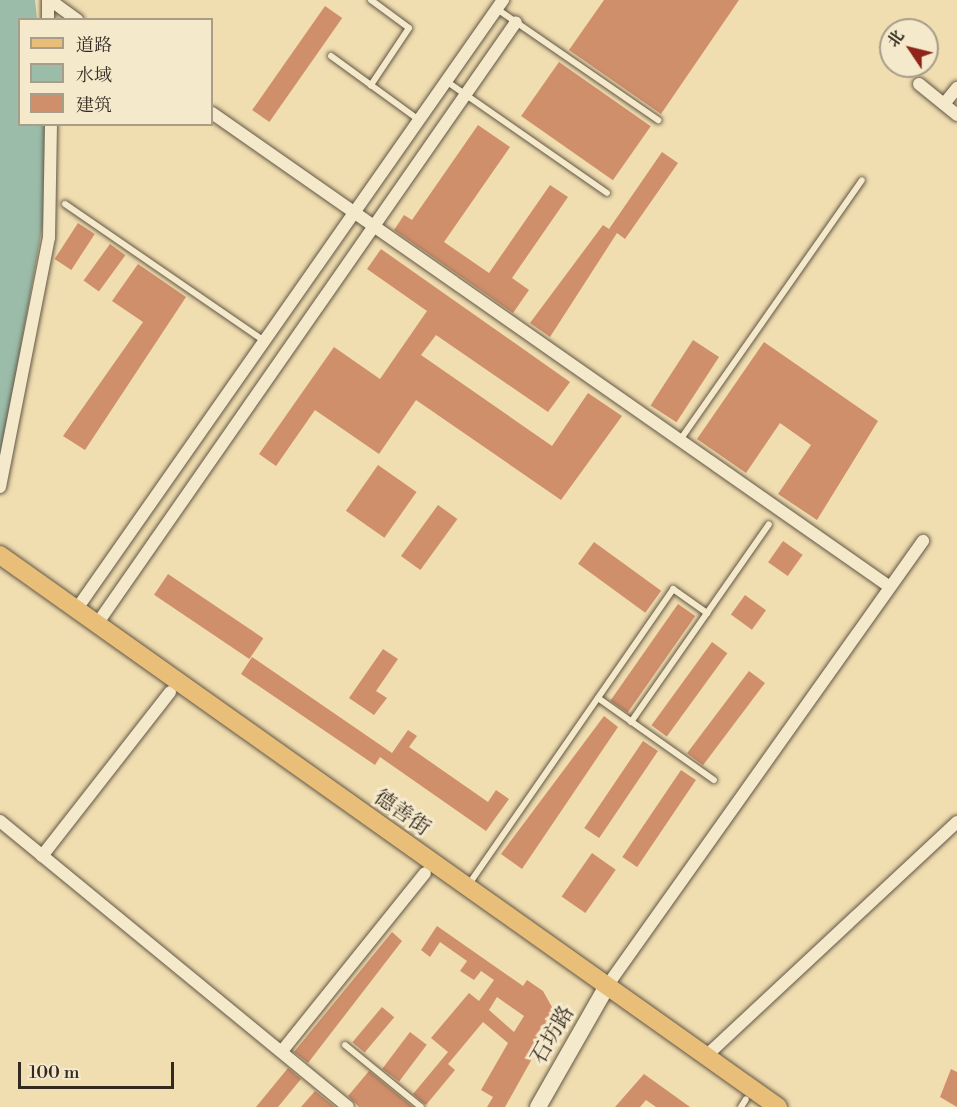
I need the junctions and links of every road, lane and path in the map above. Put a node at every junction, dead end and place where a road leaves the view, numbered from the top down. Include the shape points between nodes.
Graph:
1 (49, 0) edge
2 (371, 0) edge
3 (500, 4) edge
4 (48, 18) edge
5 (75, 18) edge
6 (516, 22) junction
7 (331, 56) dead end
8 (446, 81) junction
9 (919, 84) dead end
10 (372, 85) junction
11 (957, 88) edge
12 (465, 94) junction
13 (944, 104) junction
14 (213, 114) edge
15 (957, 115) edge
16 (419, 120) junction
17 (658, 120) dead end
18 (51, 126) edge
19 (862, 180) dead end
20 (608, 193) dead end
21 (65, 204) dead end
22 (354, 212) junction
23 (372, 225) junction
24 (264, 341) junction
25 (680, 440) junction
26 (0, 487) edge
27 (769, 524) dead end
28 (923, 541) dead end
29 (0, 555) edge
30 (0, 571) edge
31 (890, 587) junction
32 (76, 610) junction
33 (707, 613) junction
34 (97, 624) junction
35 (171, 692) junction
36 (598, 698) junction
37 (631, 722) junction
38 (714, 780) dead end
39 (0, 821) edge
40 (957, 822) edge
41 (42, 856) junction
42 (425, 873) junction
43 (466, 887) junction
44 (603, 991) junction
45 (345, 1045) dead end
46 (282, 1051) junction
47 (706, 1056) junction
48 (747, 1104) edge
49 (348, 1107) edge
50 (421, 1107) edge
51 (538, 1107) edge
52 (778, 1107) edge

1 - 4 street
1 - 5 street
2 - 10 lane via 410,28
3 - 6 lane
3 - 8 street
6 - 12 street
6 - 17 lane
7 - 10 lane
8 - 12 lane
8 - 16 street
9 - 13 street
10 - 16 lane
11 - 13 street
12 - 20 lane
12 - 23 street
13 - 15 street
14 - 22 street
16 - 22 street
18 - 26 street via 49,238
19 - 25 lane
21 - 24 lane
22 - 23 street
22 - 24 street
23 - 25 street
23 - 34 street
24 - 32 street
25 - 31 street
27 - 33 lane
28 - 31 street
29 - 32 main road, 德善街
30 - 35 main road, 德善街
31 - 44 street
32 - 34 main road, 德善街
33 - 36 lane via 673,590
33 - 37 lane
34 - 43 main road, 德善街
35 - 41 street
35 - 42 main road, 德善街
36 - 37 lane
36 - 43 lane
37 - 38 lane
39 - 41 street
40 - 47 street
41 - 46 street
42 - 44 main road, 德善街
42 - 46 street
43 - 44 main road, 德善街
44 - 47 main road, 德善街
44 - 48 main road, 德善街
44 - 51 street, 石坊路
45 - 50 lane
46 - 49 street
47 - 52 main road, 德善街

